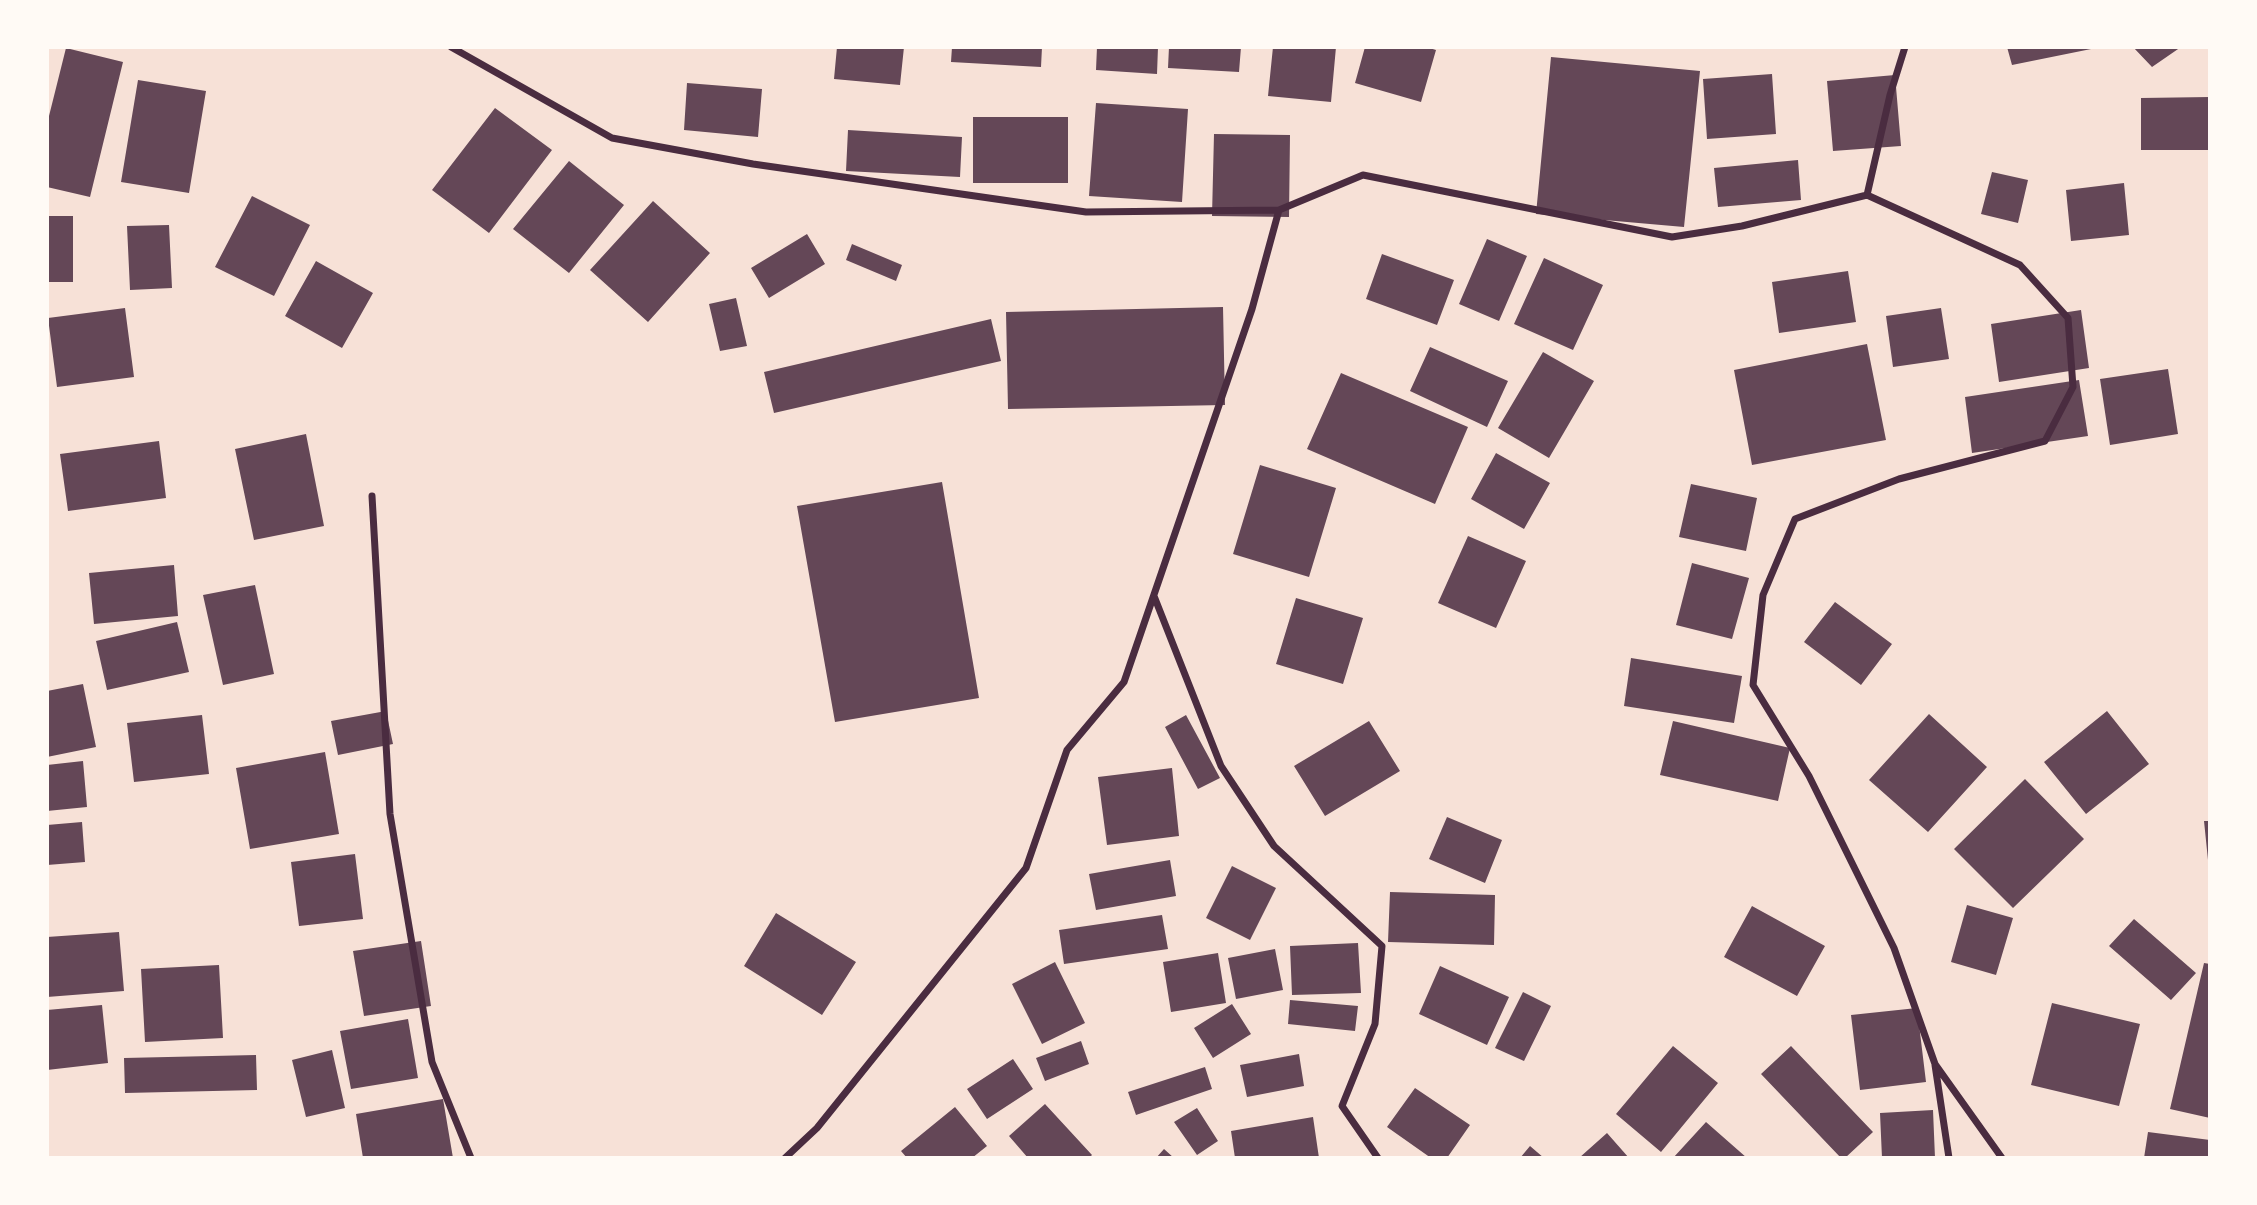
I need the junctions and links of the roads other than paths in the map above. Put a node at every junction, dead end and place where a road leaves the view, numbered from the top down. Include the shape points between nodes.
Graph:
1 (451, 47) edge
2 (1905, 47) edge
3 (1867, 195) junction
4 (1279, 210) junction
5 (372, 496) dead end
6 (1154, 596) junction
7 (1935, 1064) junction
8 (471, 1158) edge
9 (785, 1158) edge
10 (1378, 1158) edge
11 (1949, 1158) edge
12 (2002, 1158) edge

1 - 4 street via 612,138 754,164 1086,212
2 - 3 street
3 - 4 street via 1742,226 1672,237 1363,175
3 - 7 street via 2020,265 2068,318 2073,387 2045,441 1899,480 1795,519 1763,595 1753,685 1809,776 1895,948
4 - 6 street via 1252,309
5 - 8 street via 390,814 432,1062
6 - 9 street via 1124,682 1067,750 1026,868 817,1128
6 - 10 street via 1221,766 1274,846 1382,946 1375,1024 1342,1106
7 - 11 street
7 - 12 street

